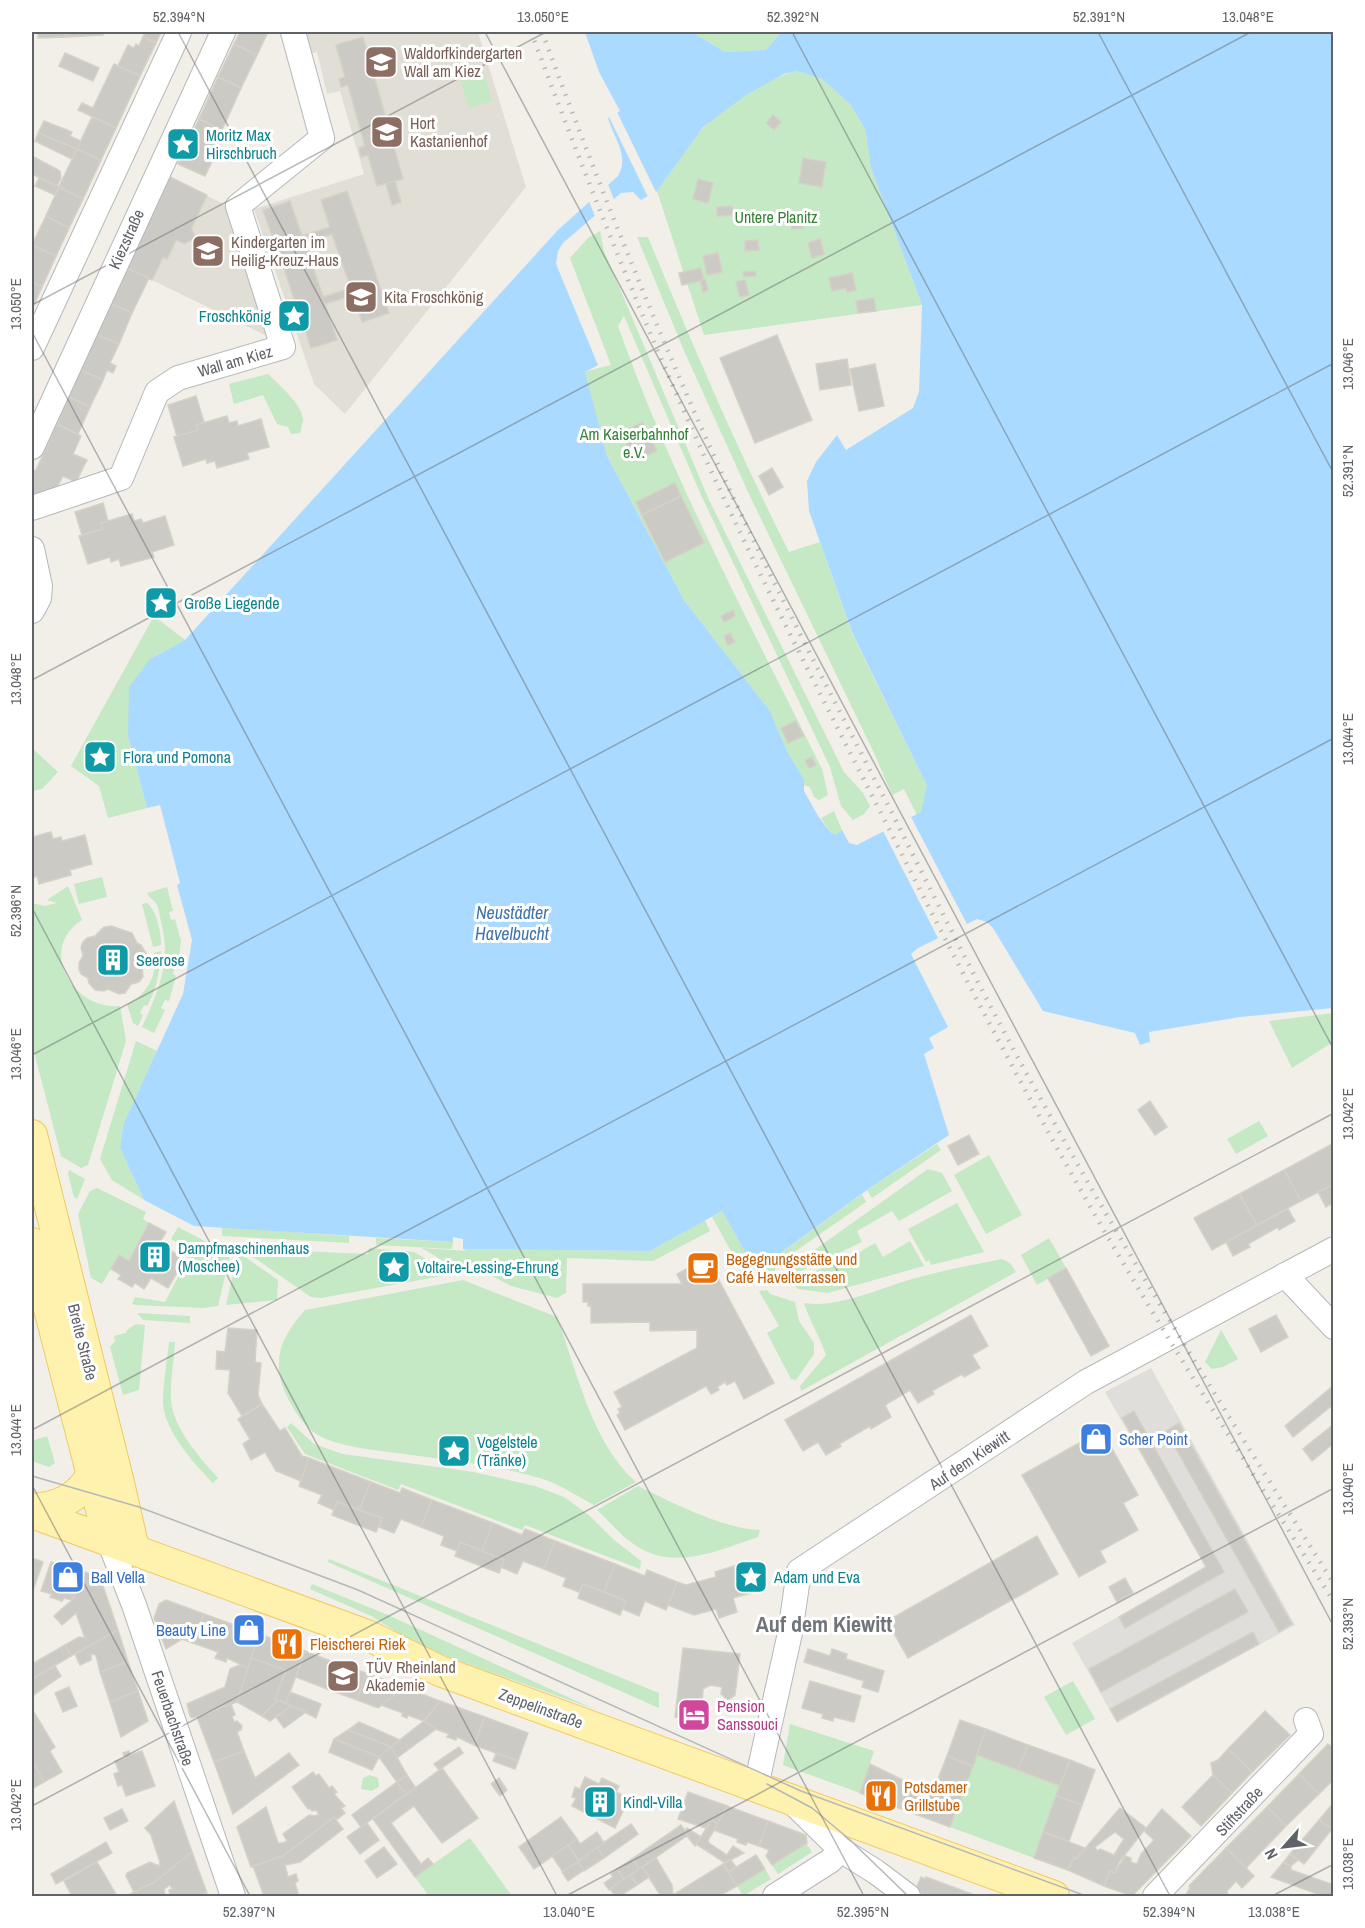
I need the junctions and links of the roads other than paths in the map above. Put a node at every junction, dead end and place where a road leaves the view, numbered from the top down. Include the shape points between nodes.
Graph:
1 (180, 32) edge
2 (223, 32) edge
3 (293, 32) edge
4 (32, 348) edge
5 (32, 447) edge
6 (32, 508) edge
7 (32, 549) edge
8 (32, 610) edge
9 (32, 1135) edge
10 (32, 1243) edge
11 (1334, 1249) edge
12 (1285, 1275) junction
13 (1334, 1327) edge
14 (92, 1475) junction
15 (32, 1511) edge
16 (121, 1545) junction
17 (1305, 1720) dead end
18 (756, 1786) junction
19 (788, 1798) junction
20 (841, 1850) junction
21 (233, 1896) edge
22 (775, 1896) edge
23 (908, 1896) edge
24 (1054, 1896) edge
25 (1155, 1896) edge

1 - 4 street
2 - 5 street, Kiezstraße
3 - 6 street, Wall am Kiez via 322,138 238,206 283,347 178,378 157,392 121,478
7 - 8 street via 40,586
9 - 16 main road, Breite Straße via 119,1483
10 - 14 main road, Breite Straße
11 - 12 street, Auf dem Kiewitt
12 - 13 street
12 - 18 street, Auf dem Kiewitt via 1086,1382 799,1570 790,1633
14 - 15 main road via 67,1502
14 - 16 main road, Breite Straße
15 - 16 main road, Zeppelinstraße
16 - 18 main road, Zeppelinstraße via 367,1635 440,1671
16 - 21 street, Feuerbachstraße via 134,1605
17 - 25 street, Stiftstraße via 1311,1734
18 - 19 main road, Zeppelinstraße
19 - 20 street
19 - 24 main road, Zeppelinstraße
20 - 22 street via 830,1862
20 - 23 street

